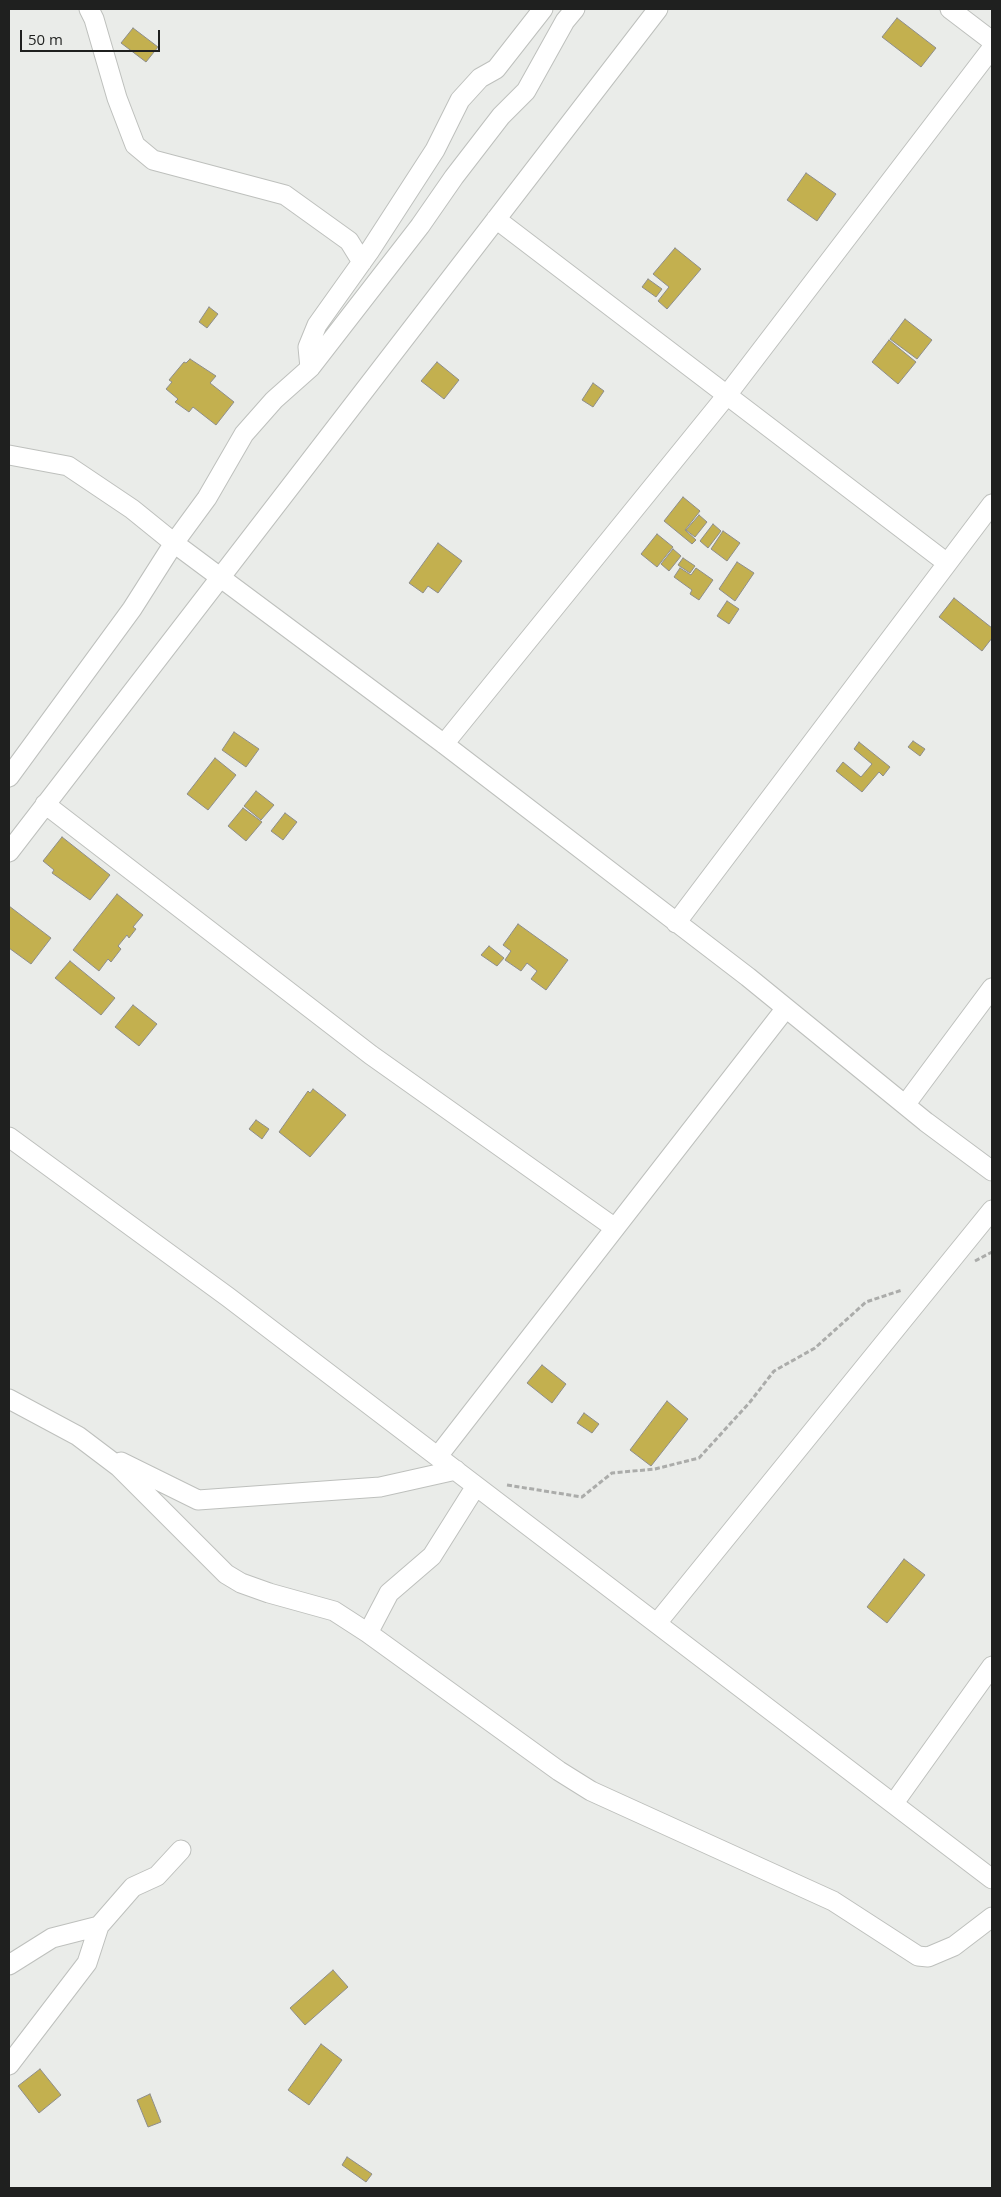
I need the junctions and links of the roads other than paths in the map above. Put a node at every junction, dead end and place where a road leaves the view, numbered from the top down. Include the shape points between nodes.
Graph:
1 (89, 9) edge
2 (575, 9) edge
3 (658, 9) edge
4 (950, 9) edge
5 (539, 10) edge
6 (992, 41) edge
7 (992, 48) edge
8 (496, 219) junction
9 (362, 262) junction
10 (310, 368) junction
11 (727, 395) junction
12 (9, 455) edge
13 (992, 504) edge
14 (174, 543) junction
15 (947, 563) junction
16 (219, 578) junction
17 (444, 744) junction
18 (9, 777) edge
19 (45, 804) junction
20 (9, 852) edge
21 (676, 923) junction
22 (992, 988) edge
23 (786, 1008) junction
24 (905, 1105) junction
25 (9, 1137) edge
26 (992, 1171) edge
27 (992, 1210) edge
28 (615, 1228) junction
29 (9, 1398) edge
30 (94, 1448) junction
31 (438, 1456) junction
32 (456, 1470) junction
33 (476, 1486) junction
34 (657, 1623) junction
35 (368, 1633) junction
36 (992, 1666) edge
37 (894, 1803) junction
38 (181, 1850) dead end
39 (992, 1879) edge
40 (992, 1917) edge
41 (99, 1926) junction
42 (9, 1965) edge
43 (9, 2065) edge

1 - 9 street via 135,145 153,160 285,195 349,241
2 - 10 street via 526,91 501,116
3 - 8 street
4 - 6 street
5 - 9 street via 496,69 480,78 460,100 435,150
7 - 11 street
8 - 11 street
8 - 16 street
9 - 10 street via 317,325 308,347
10 - 14 street via 274,400 244,434 207,498
11 - 15 street
11 - 17 street
12 - 14 street via 68,466 132,509
13 - 15 street
14 - 16 street
14 - 18 street via 132,609
15 - 21 street
16 - 17 street
16 - 19 street
17 - 21 street
19 - 20 street
19 - 28 street via 371,1055
21 - 23 street
22 - 24 street
23 - 24 street
23 - 28 street
24 - 26 street
25 - 31 street
27 - 34 street
28 - 31 street
29 - 30 street
30 - 32 street via 198,1500 380,1487
30 - 35 street via 119,1467 226,1574 270,1593 334,1611
31 - 32 street
32 - 33 street
33 - 34 street
33 - 35 street via 432,1556 389,1593
34 - 37 street
35 - 40 street via 591,1791 833,1901 918,1956 928,1958 954,1946
36 - 37 street
37 - 39 street
38 - 41 street via 157,1876 133,1887
41 - 42 street via 52,1938
41 - 43 street via 88,1963

